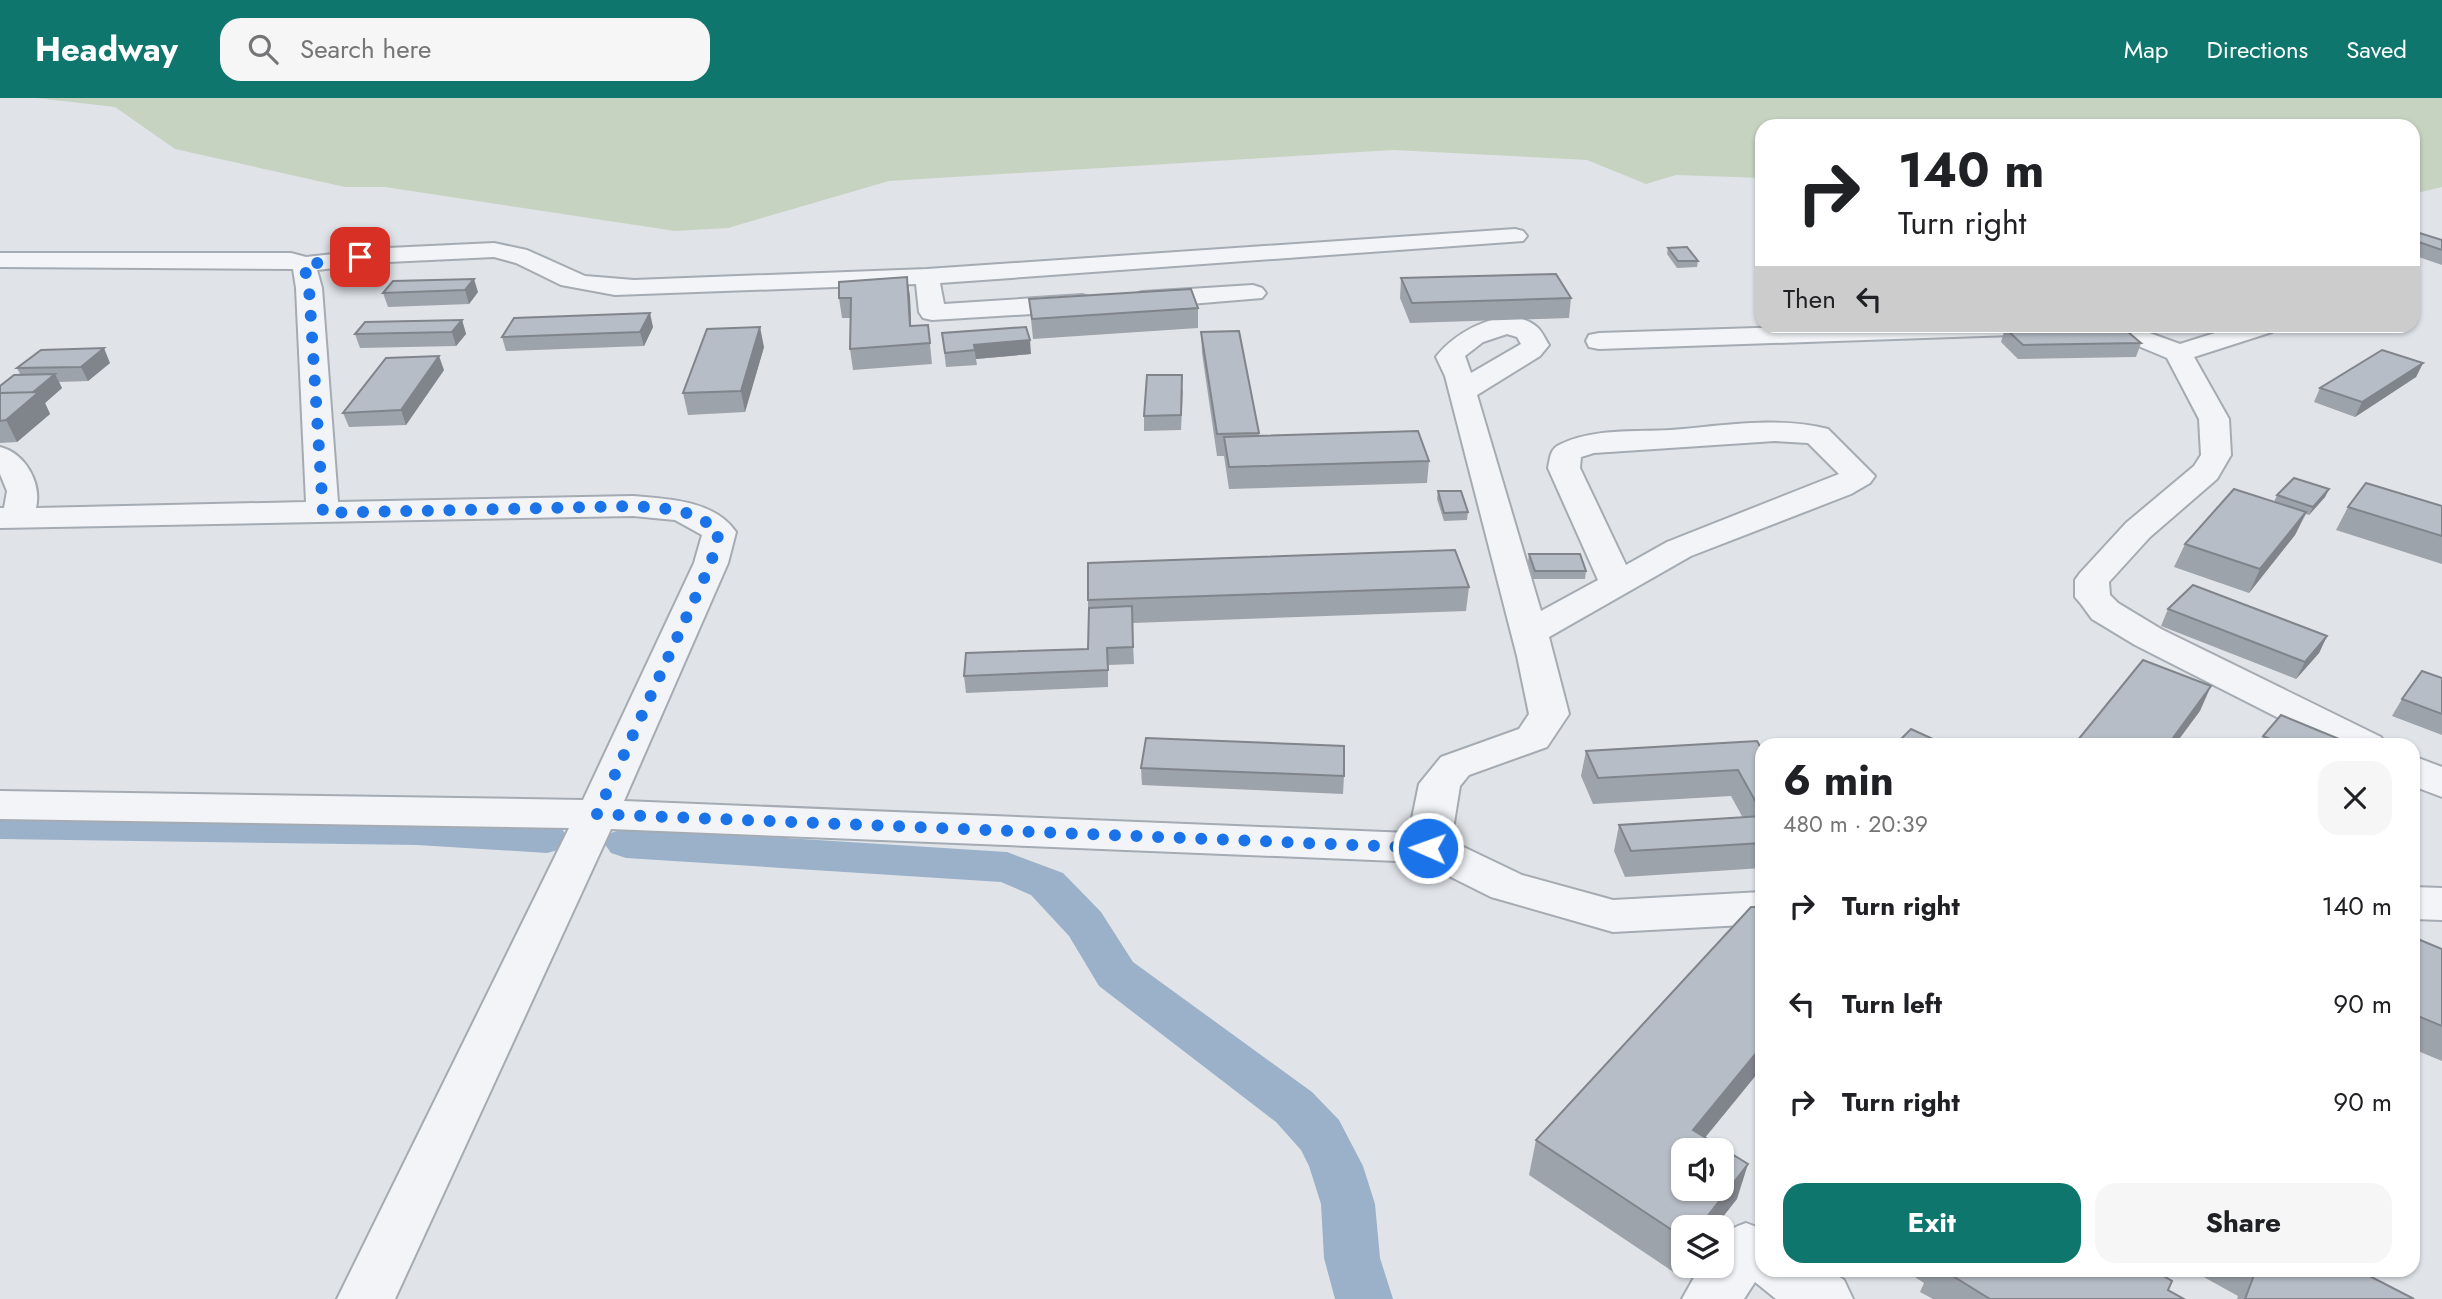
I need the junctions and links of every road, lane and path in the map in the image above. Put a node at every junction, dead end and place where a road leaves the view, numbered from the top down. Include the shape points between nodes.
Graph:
1 (1515, 236) dead end
2 (0, 260) edge
3 (304, 265) junction
4 (1043, 268) junction
5 (927, 276) junction
6 (1253, 293) dead end
7 (1051, 305) junction
8 (1834, 333) edge
9 (2127, 333) edge
10 (2242, 333) edge
11 (1599, 341) dead end
12 (2178, 354) junction
13 (1462, 393) dead end
14 (0, 456) edge
15 (323, 513) junction
16 (8, 518) edge
17 (1617, 584) junction
18 (1530, 634) junction
19 (2351, 738) edge
20 (2420, 773) edge
21 (2442, 784) edge
22 (0, 805) edge
23 (597, 814) junction
24 (1428, 848) junction
25 (2420, 903) edge
26 (2442, 904) edge
27 (1755, 908) edge
28 (1755, 1254) edge
29 (1791, 1277) edge
30 (366, 1299) edge
31 (1711, 1299) edge
32 (1824, 1299) edge

1 - 4 street
2 - 3 street via 283,260
3 - 5 street via 401,254 489,251 519,256 562,276 611,288
3 - 15 street
4 - 5 street
4 - 7 street
5 - 7 street via 932,312
6 - 7 street
8 - 11 street
9 - 12 street
10 - 12 street
12 - 19 street via 2214,419 2216,455 2206,472 2138,530 2092,580 2093,597 2105,611 2148,637
13 - 18 street
14 - 16 street via 22,479 24,503
15 - 16 street
15 - 23 street via 633,506 703,518 719,532 711,563
17 - 17 street via 1679,549 1840,487 1859,475 1817,435 1775,432 1591,444 1567,452 1564,468
17 - 18 street
18 - 24 street via 1549,714 1533,738 1455,766 1440,783
20 - 21 street
22 - 23 street
23 - 24 street
23 - 30 street
24 - 27 street via 1507,886 1613,916
25 - 26 street
28 - 31 street via 1746,1248
29 - 32 street

